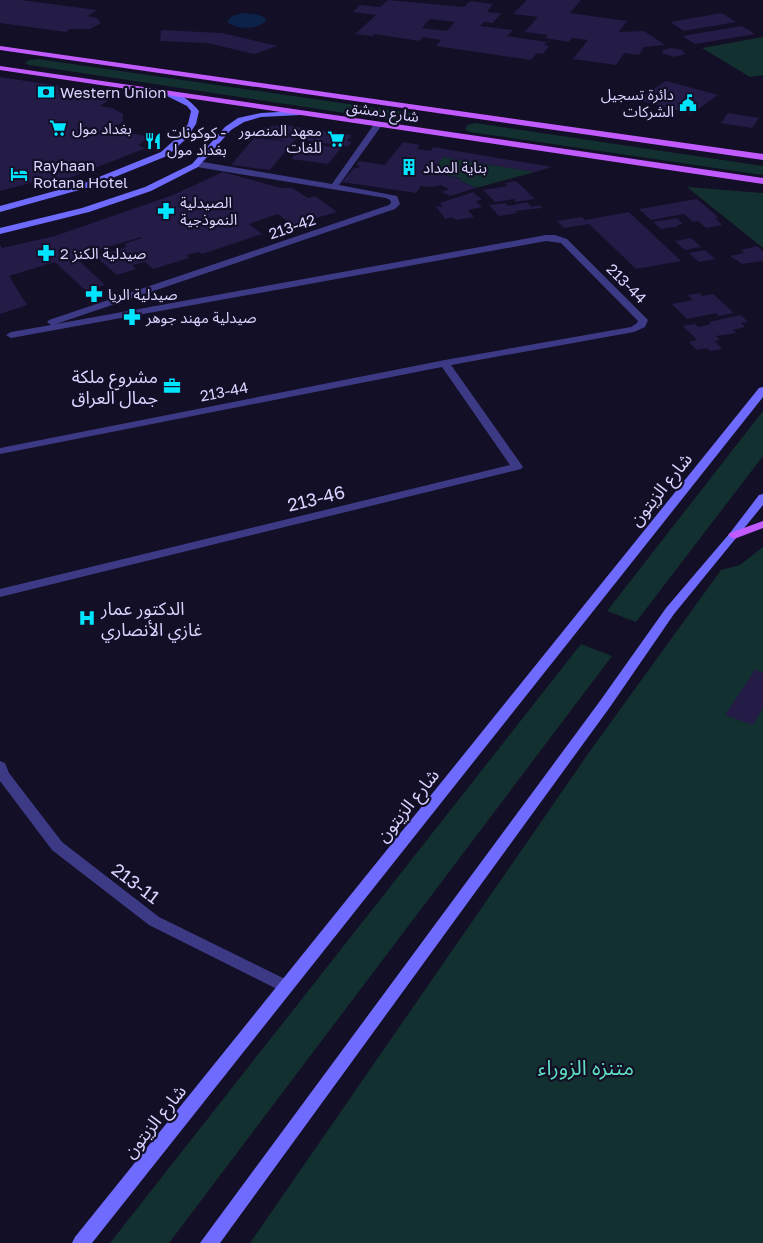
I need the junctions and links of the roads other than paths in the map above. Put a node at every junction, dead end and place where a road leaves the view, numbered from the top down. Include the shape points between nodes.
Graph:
1 (0, 50) edge
2 (0, 56) edge
3 (49, 56) junction
4 (0, 68) edge
5 (32, 73) junction
6 (170, 94) junction
7 (426, 109) junction
8 (297, 113) junction
9 (481, 117) junction
10 (378, 124) junction
11 (403, 128) junction
12 (466, 137) junction
13 (763, 157) edge
14 (197, 164) junction
15 (763, 181) edge
16 (333, 188) junction
17 (0, 209) edge
18 (0, 231) edge
19 (11, 335) junction
20 (0, 337) edge
21 (445, 363) junction
22 (763, 390) edge
23 (0, 451) edge
24 (763, 497) edge
25 (763, 524) edge
26 (734, 535) junction
27 (0, 593) edge
28 (1, 772) edge
29 (285, 986) junction
30 (81, 1243) edge
31 (209, 1243) edge

1 - 2 main road
1 - 3 main road, شارع دمشق
3 - 5 main road via 32,56 18,61 17,68
3 - 7 main road, شارع دمشق
4 - 5 main road, شارع دمشق
5 - 6 main road, شارع دمشق
6 - 8 main road, شارع دمشق
6 - 17 main road via 190,104 195,111 192,124 183,137 164,154 86,185
7 - 9 main road, شارع دمشق
7 - 11 main road via 431,119 418,128
8 - 10 main road, شارع دمشق
8 - 14 main road via 240,120
9 - 12 main road via 459,124 457,130
9 - 13 main road, شارع دمشق
10 - 11 main road, شارع دمشق
10 - 16 street
11 - 12 main road, شارع دمشق
12 - 15 main road, شارع دمشق
14 - 16 street, 213-42
14 - 18 main road via 168,180 109,202
16 - 19 street, 213-42 via 388,196 394,198 396,204
19 - 20 street, 213-42
19 - 21 street, 213-44 via 546,238 564,241 643,320 642,325 634,329
21 - 23 street, 213-44
21 - 27 street, 213-46 via 517,467
22 - 29 main road, شارع الزيتون
24 - 26 main road
25 - 26 main road
26 - 31 main road via 670,611
28 - 29 street, 213-11 via 57,846 154,920
29 - 30 main road, شارع الزيتون

